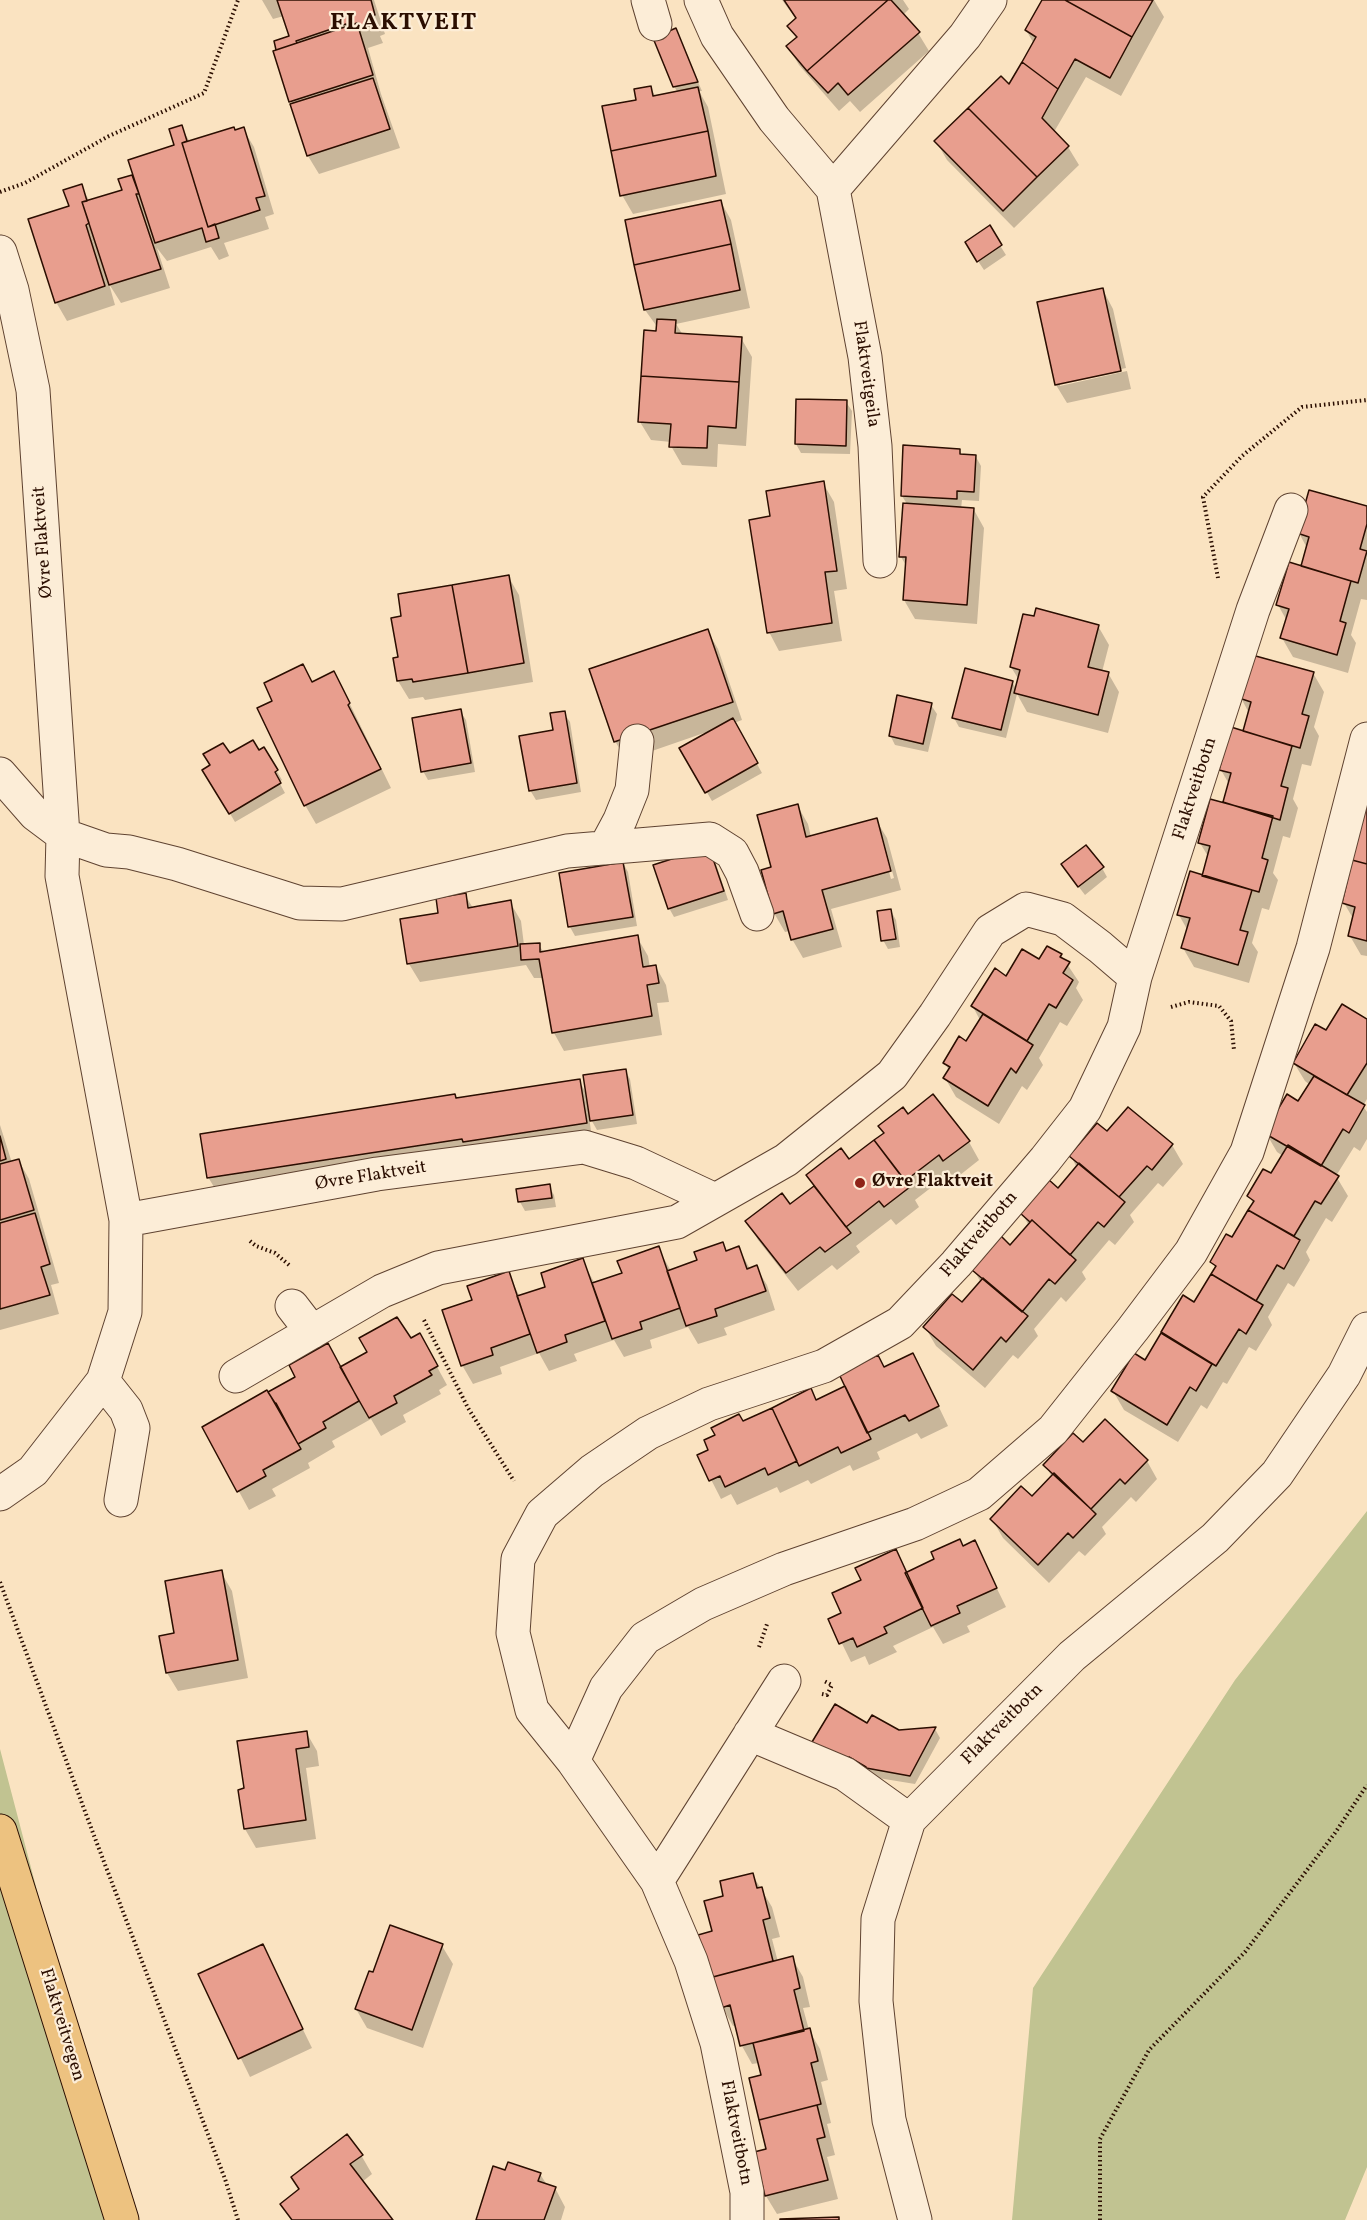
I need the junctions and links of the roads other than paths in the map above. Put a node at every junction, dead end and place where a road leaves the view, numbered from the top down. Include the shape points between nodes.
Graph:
1 (701, 0) edge
2 (990, 0) edge
3 (833, 189) junction
4 (0, 252) edge
5 (1291, 510) dead end
6 (880, 561) dead end
7 (1367, 739) edge
8 (637, 741) dead end
9 (0, 774) edge
10 (63, 835) junction
11 (605, 848) junction
12 (757, 914) dead end
13 (1135, 977) junction
14 (715, 1200) junction
15 (126, 1220) junction
16 (292, 1306) dead end
17 (1367, 1329) edge
18 (312, 1332) junction
19 (236, 1376) dead end
20 (103, 1381) junction
21 (0, 1494) edge
22 (121, 1500) dead end
23 (784, 1681) dead end
24 (750, 1734) junction
25 (573, 1761) junction
26 (909, 1820) junction
27 (0, 1831) edge
28 (657, 1881) junction
29 (122, 2220) edge
30 (747, 2220) edge
31 (915, 2220) edge

1 - 3 street, Flaktveitgeila via 717,36 761,100
2 - 3 street via 965,36
3 - 6 street, Flaktveitgeila via 865,357 875,446
4 - 10 street, Øvre Flaktveit via 33,390
5 - 13 street, Flaktveitbotn via 1253,610
7 - 25 street via 1313,948 1247,1152 1191,1252 1133,1329 1053,1430 979,1494 915,1524 774,1573 703,1604 645,1638 606,1688
8 - 11 street via 632,790
9 - 10 street via 35,814
10 - 11 street via 106,850 177,864 300,903 342,904 567,851
10 - 15 street, Øvre Flaktveit via 62,876
11 - 12 street via 710,839 732,853
13 - 14 street via 1063,919 1026,909 990,931 892,1075 786,1161
13 - 25 street, Flaktveitbotn via 1124,1027 1084,1109 964,1256 900,1323 824,1366 709,1404 648,1433 592,1471 542,1514 518,1558 513,1633 532,1710
14 - 15 street, Øvre Flaktveit via 636,1163 584,1147 377,1174
14 - 18 street via 677,1222 438,1268 382,1291
15 - 20 street, Øvre Flaktveit via 125,1312
16 - 18 street
17 - 26 street, Flaktveitbotn via 1344,1375 1277,1474 1215,1538 1072,1656
18 - 19 street
20 - 21 street, Øvre Flaktveit via 33,1472
20 - 22 street via 126,1410 133,1428
23 - 24 street
24 - 26 street via 845,1774
24 - 28 street
25 - 28 street, Flaktveitbotn
26 - 31 street, Flaktveitbotn via 878,1919 876,2001 889,2120
27 - 29 main road, Flaktveitvegen
28 - 30 street, Flaktveitbotn via 691,1961 717,2043 747,2192

